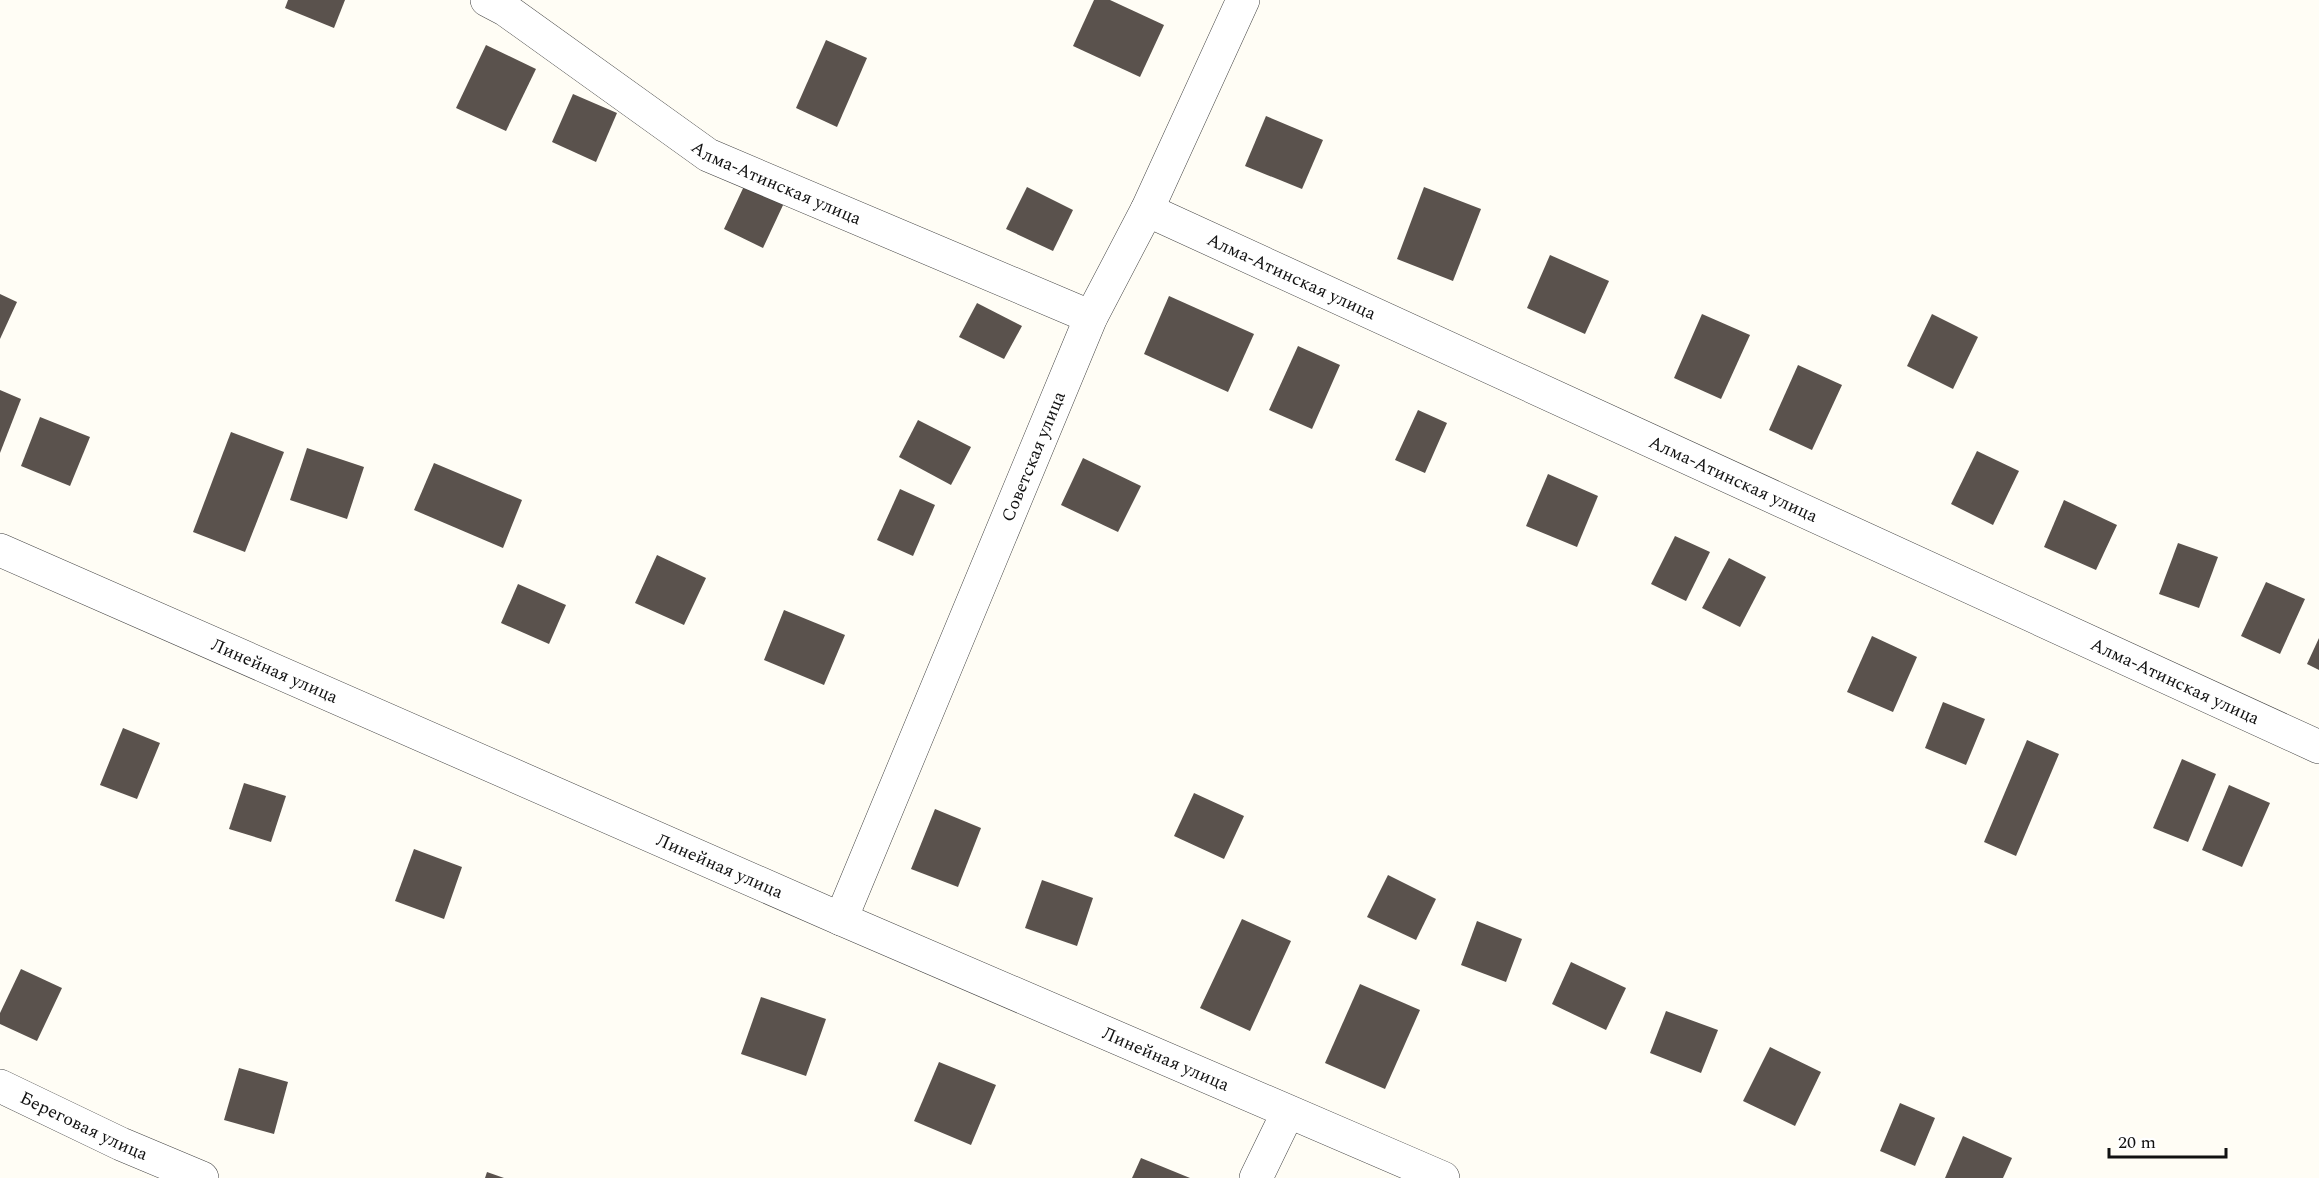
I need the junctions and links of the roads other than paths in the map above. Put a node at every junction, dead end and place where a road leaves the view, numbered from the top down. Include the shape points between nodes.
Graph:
1 (486, 0) edge
2 (1243, 0) edge
3 (1147, 210) junction
4 (1091, 317) junction
5 (0, 550) edge
6 (2319, 747) edge
7 (841, 919) junction
8 (0, 1086) edge
9 (1288, 1112) junction
10 (202, 1178) edge
11 (1256, 1178) edge
12 (1443, 1178) edge

1 - 4 street, Алма-Атинская улица via 506,10 708,155
2 - 3 street, Советская улица
3 - 4 street, Советская улица
3 - 6 street, Алма-Атинская улица
4 - 7 street, Советская улица
5 - 7 street, Линейная улица
7 - 9 street, Линейная улица
8 - 10 street, Береговая улица
9 - 11 street
9 - 12 street, Линейная улица

